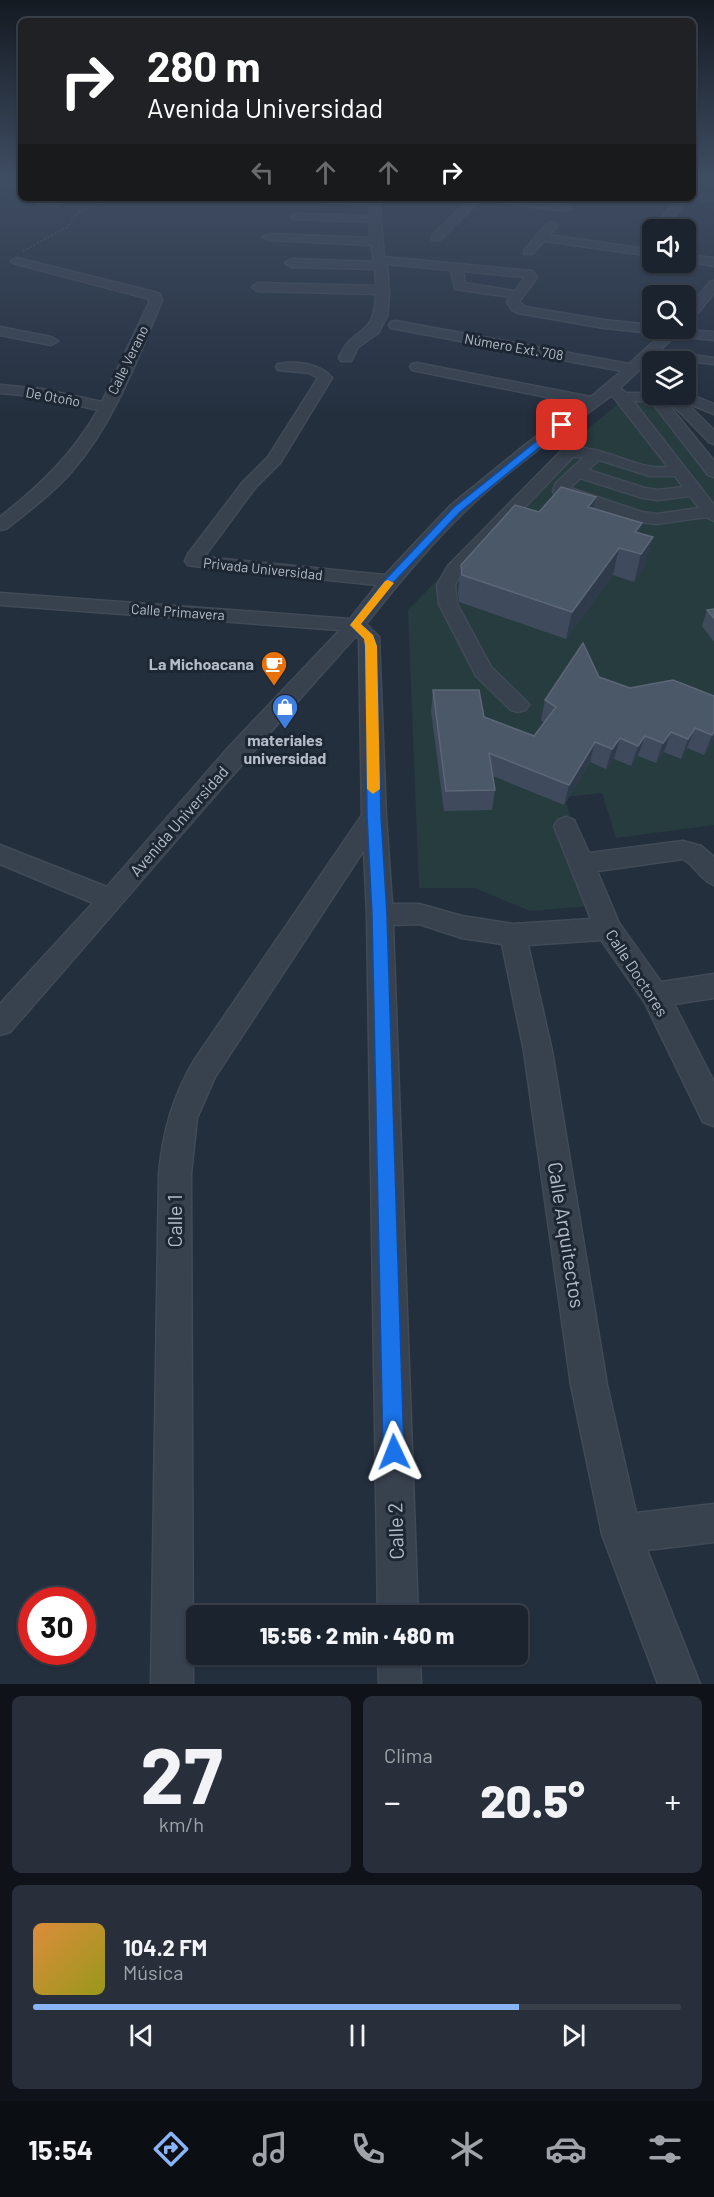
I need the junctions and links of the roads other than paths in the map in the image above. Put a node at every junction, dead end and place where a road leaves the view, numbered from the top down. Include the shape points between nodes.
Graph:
1 (23, 259) edge
2 (380, 259) edge
3 (632, 259) edge
4 (696, 259) edge
5 (714, 262) edge
6 (291, 263) dead end
7 (381, 263) junction
8 (626, 266) dead end
9 (456, 267) junction
10 (714, 285) edge
11 (258, 287) dead end
12 (382, 290) junction
13 (518, 295) junction
14 (696, 306) edge
15 (396, 325) dead end
16 (642, 325) edge
17 (0, 331) edge
18 (696, 331) edge
19 (714, 336) edge
20 (665, 339) edge
21 (51, 341) dead end
22 (652, 351) edge
23 (346, 358) dead end
24 (696, 359) edge
25 (710, 361) dead end
26 (642, 362) edge
27 (283, 367) dead end
28 (417, 367) dead end
29 (622, 383) junction
30 (642, 386) edge
31 (0, 389) edge
32 (696, 401) edge
33 (594, 402) junction
34 (682, 405) edge
35 (105, 407) junction
36 (714, 410) edge
37 (714, 439) edge
38 (596, 454) junction
39 (678, 471) junction
40 (576, 472) junction
41 (714, 472) edge
42 (694, 491) junction
43 (7, 512) edge
44 (712, 514) edge
45 (0, 525) edge
46 (390, 581) junction
47 (0, 599) edge
48 (355, 625) junction
49 (518, 705) dead end
50 (374, 816) junction
51 (566, 826) dead end
52 (0, 854) edge
53 (582, 864) junction
54 (714, 875) edge
55 (111, 900) junction
56 (380, 915) junction
57 (608, 929) junction
58 (513, 935) junction
59 (714, 986) edge
60 (655, 995) junction
61 (0, 1023) edge
62 (714, 1112) edge
63 (714, 1523) edge
64 (621, 1534) junction
65 (398, 1605) edge
66 (399, 1665) edge
67 (172, 1684) edge
68 (400, 1684) edge
69 (680, 1684) edge

1 - 35 street, Calle Verano via 156,297
2 - 7 street
3 - 8 street
4 - 5 street
6 - 7 street
7 - 9 street
7 - 12 street
9 - 13 street via 459,286
9 - 13 street via 530,275
10 - 14 street, Avenida Universidad
11 - 12 street
12 - 23 street via 377,325 353,342
13 - 16 street via 514,305 530,312 604,324
15 - 29 street, Número Ext. 708
17 - 21 street
18 - 19 street
20 - 22 street, Avenida Universidad
24 - 25 street
26 - 29 street, Avenida Universidad
27 - 46 street, Privada Universidad via 316,371 325,378 274,460 249,485 194,561
28 - 33 street
29 - 30 street
29 - 33 street, Avenida Universidad
29 - 39 street
29 - 41 street via 658,402
31 - 35 street, De Otoño via 42,393
32 - 36 street
33 - 46 street, Avenida Universidad via 456,510
34 - 37 street
35 - 43 street, Calle Verano via 67,467
38 - 39 street via 655,473
38 - 40 street
38 - 49 street via 568,453 454,570 446,585 447,604 483,671
39 - 42 street
40 - 42 street via 644,494
40 - 44 street via 561,491 640,517
42 - 44 street
43 - 45 street, Calle Verano
46 - 48 street, Avenida Universidad
47 - 48 street, Calle Primavera
48 - 50 street, Calle 2 via 369,637 371,646
48 - 55 street, Avenida Universidad via 236,754
50 - 56 street, Calle 2
50 - 67 street, Calle 1 via 200,1077 189,1095 178,1130
51 - 53 street, Calle Doctores
52 - 55 street
53 - 54 street via 683,850 699,857
53 - 57 street, Calle Doctores
55 - 61 street, Avenida Universidad
56 - 58 street via 419,914 462,927
56 - 65 street, Calle 2
57 - 58 street
57 - 60 street, Calle Doctores
58 - 64 street, Calle Arquitectos via 537,1051 589,1385
59 - 60 street
60 - 62 street, Calle Doctores
63 - 64 street
64 - 69 street, Calle Arquitectos
66 - 68 street

